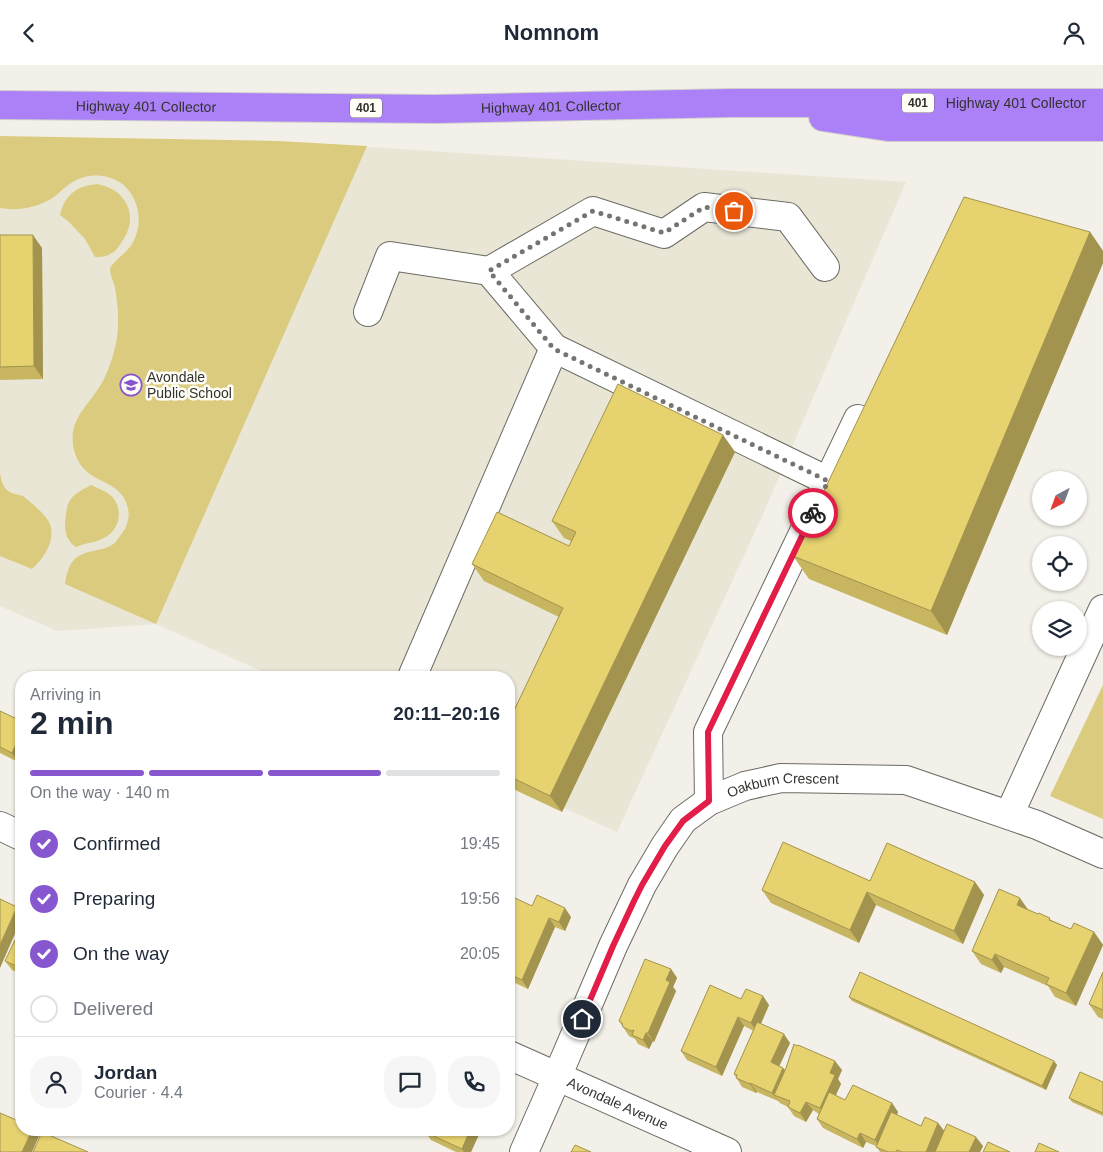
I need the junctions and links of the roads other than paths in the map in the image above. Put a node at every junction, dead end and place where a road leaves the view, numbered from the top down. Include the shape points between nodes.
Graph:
1 (732, 103) junction
2 (1103, 103) edge
3 (0, 105) edge
4 (1103, 127) edge
5 (825, 267) dead end
6 (489, 271) junction
7 (368, 312) dead end
8 (554, 349) junction
9 (870, 394) edge
10 (828, 481) junction
11 (1103, 609) edge
12 (415, 671) edge
13 (709, 801) junction
14 (1009, 815) junction
15 (0, 826) edge
16 (15, 832) edge
17 (1103, 854) edge
18 (515, 1058) edge
19 (557, 1077) junction
20 (524, 1152) edge
21 (727, 1152) edge

1 - 2 highway, Highway 401 Collector / 401
1 - 3 highway, Highway 401 Collector / 401 via 435,109
1 - 4 highway via 888,127
5 - 6 street via 788,217 704,207 664,233 593,211
6 - 7 street via 390,256
6 - 8 street
8 - 10 street
8 - 12 street
9 - 10 street
10 - 13 street via 708,732
11 - 14 street
13 - 14 street, Oakburn Crescent via 745,786 781,778 906,780
13 - 19 street, Oakburn Crescent via 683,821 642,885
14 - 17 street, Oakburn Crescent
15 - 16 street
18 - 19 street, Avondale Avenue
19 - 20 street, Oakburn Crescent
19 - 21 street, Avondale Avenue

